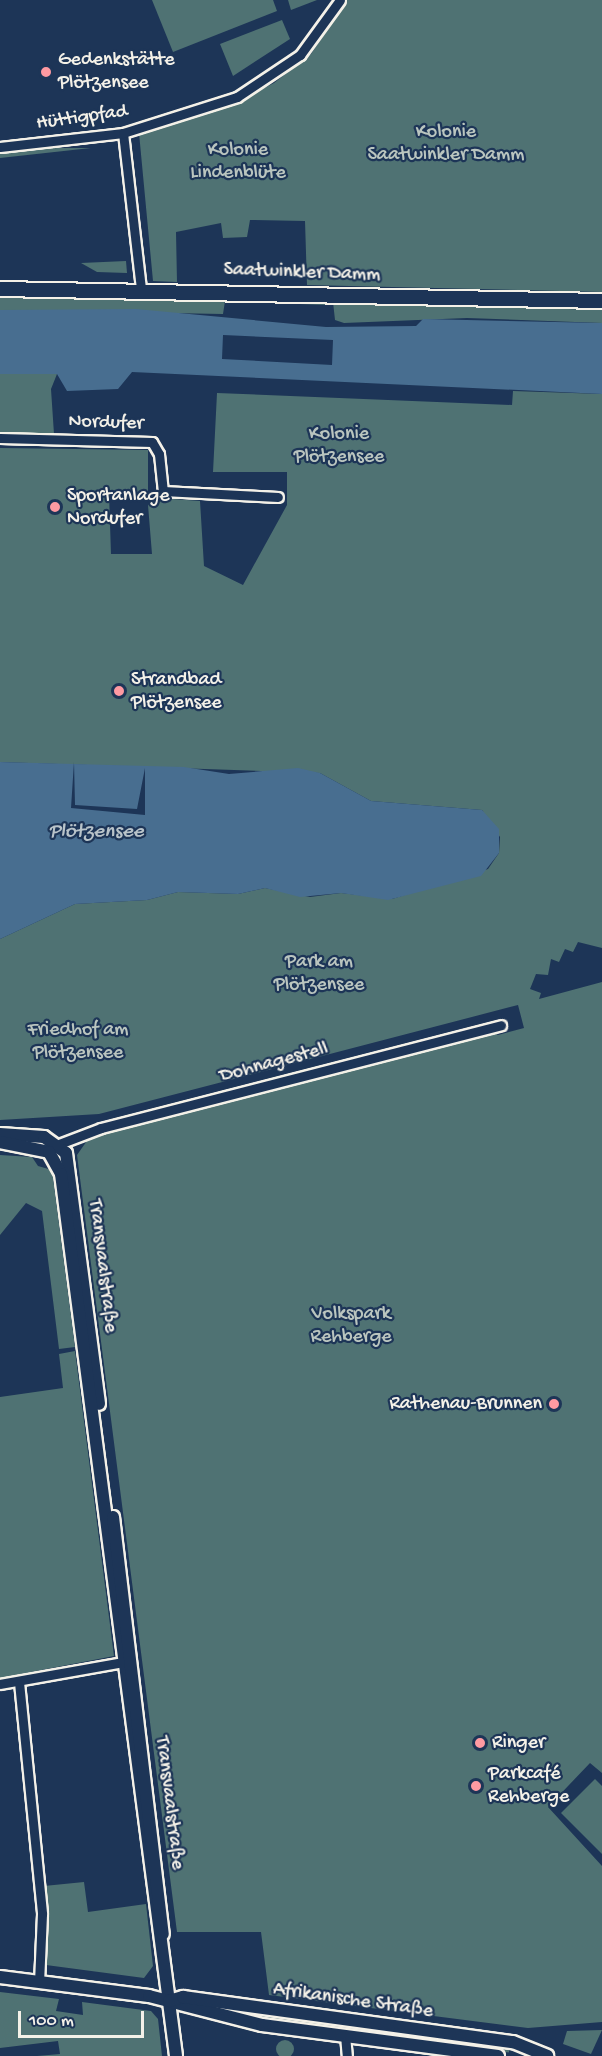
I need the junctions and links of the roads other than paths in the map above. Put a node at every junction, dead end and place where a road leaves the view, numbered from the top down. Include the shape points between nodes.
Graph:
1 (340, 0) edge
2 (123, 134) junction
3 (0, 147) edge
4 (0, 288) edge
5 (141, 288) junction
6 (602, 301) edge
7 (0, 438) edge
8 (278, 497) dead end
9 (501, 1025) dead end
10 (0, 1134) edge
11 (0, 1142) edge
12 (59, 1144) junction
13 (49, 1152) junction
14 (94, 1396) junction
15 (127, 1661) junction
16 (19, 1682) junction
17 (0, 1684) edge
18 (0, 1977) edge
19 (39, 1982) junction
20 (169, 2001) junction
21 (346, 2020) junction
22 (345, 2035) junction
23 (529, 2054) edge
24 (176, 2056) edge
25 (347, 2056) edge
26 (498, 2056) edge
27 (516, 2056) edge
28 (547, 2056) edge

1 - 2 street, Hüttigpfad via 300,55 257,88
2 - 3 street, Hüttigpfad
2 - 5 street
4 - 5 main road, Saatwinkler Damm
5 - 6 main road, Saatwinkler Damm
7 - 8 street, Nordufer via 152,442 159,454 163,491
9 - 12 street, Dohnagestell
10 - 12 street via 36,1135
11 - 13 street
12 - 13 street, Dohnagestell
12 - 14 street, Transvaalstraße via 69,1161
13 - 14 street, Transvaalstraße via 61,1174
14 - 15 street, Transvaalstraße
15 - 16 street
15 - 20 street, Transvaalstraße
16 - 17 street
16 - 19 street via 42,1914
18 - 19 street, Afrikanische Straße
19 - 20 street, Afrikanische Straße
20 - 21 street, Afrikanische Straße via 183,1997
20 - 22 street, Afrikanische Straße via 262,2025
20 - 24 street, Transvaalstraße
21 - 22 street
21 - 23 street, Afrikanische Straße via 513,2042
22 - 25 street
22 - 26 street, Afrikanische Straße
23 - 27 street, Afrikanische Straße
23 - 28 street, Afrikanische Straße

